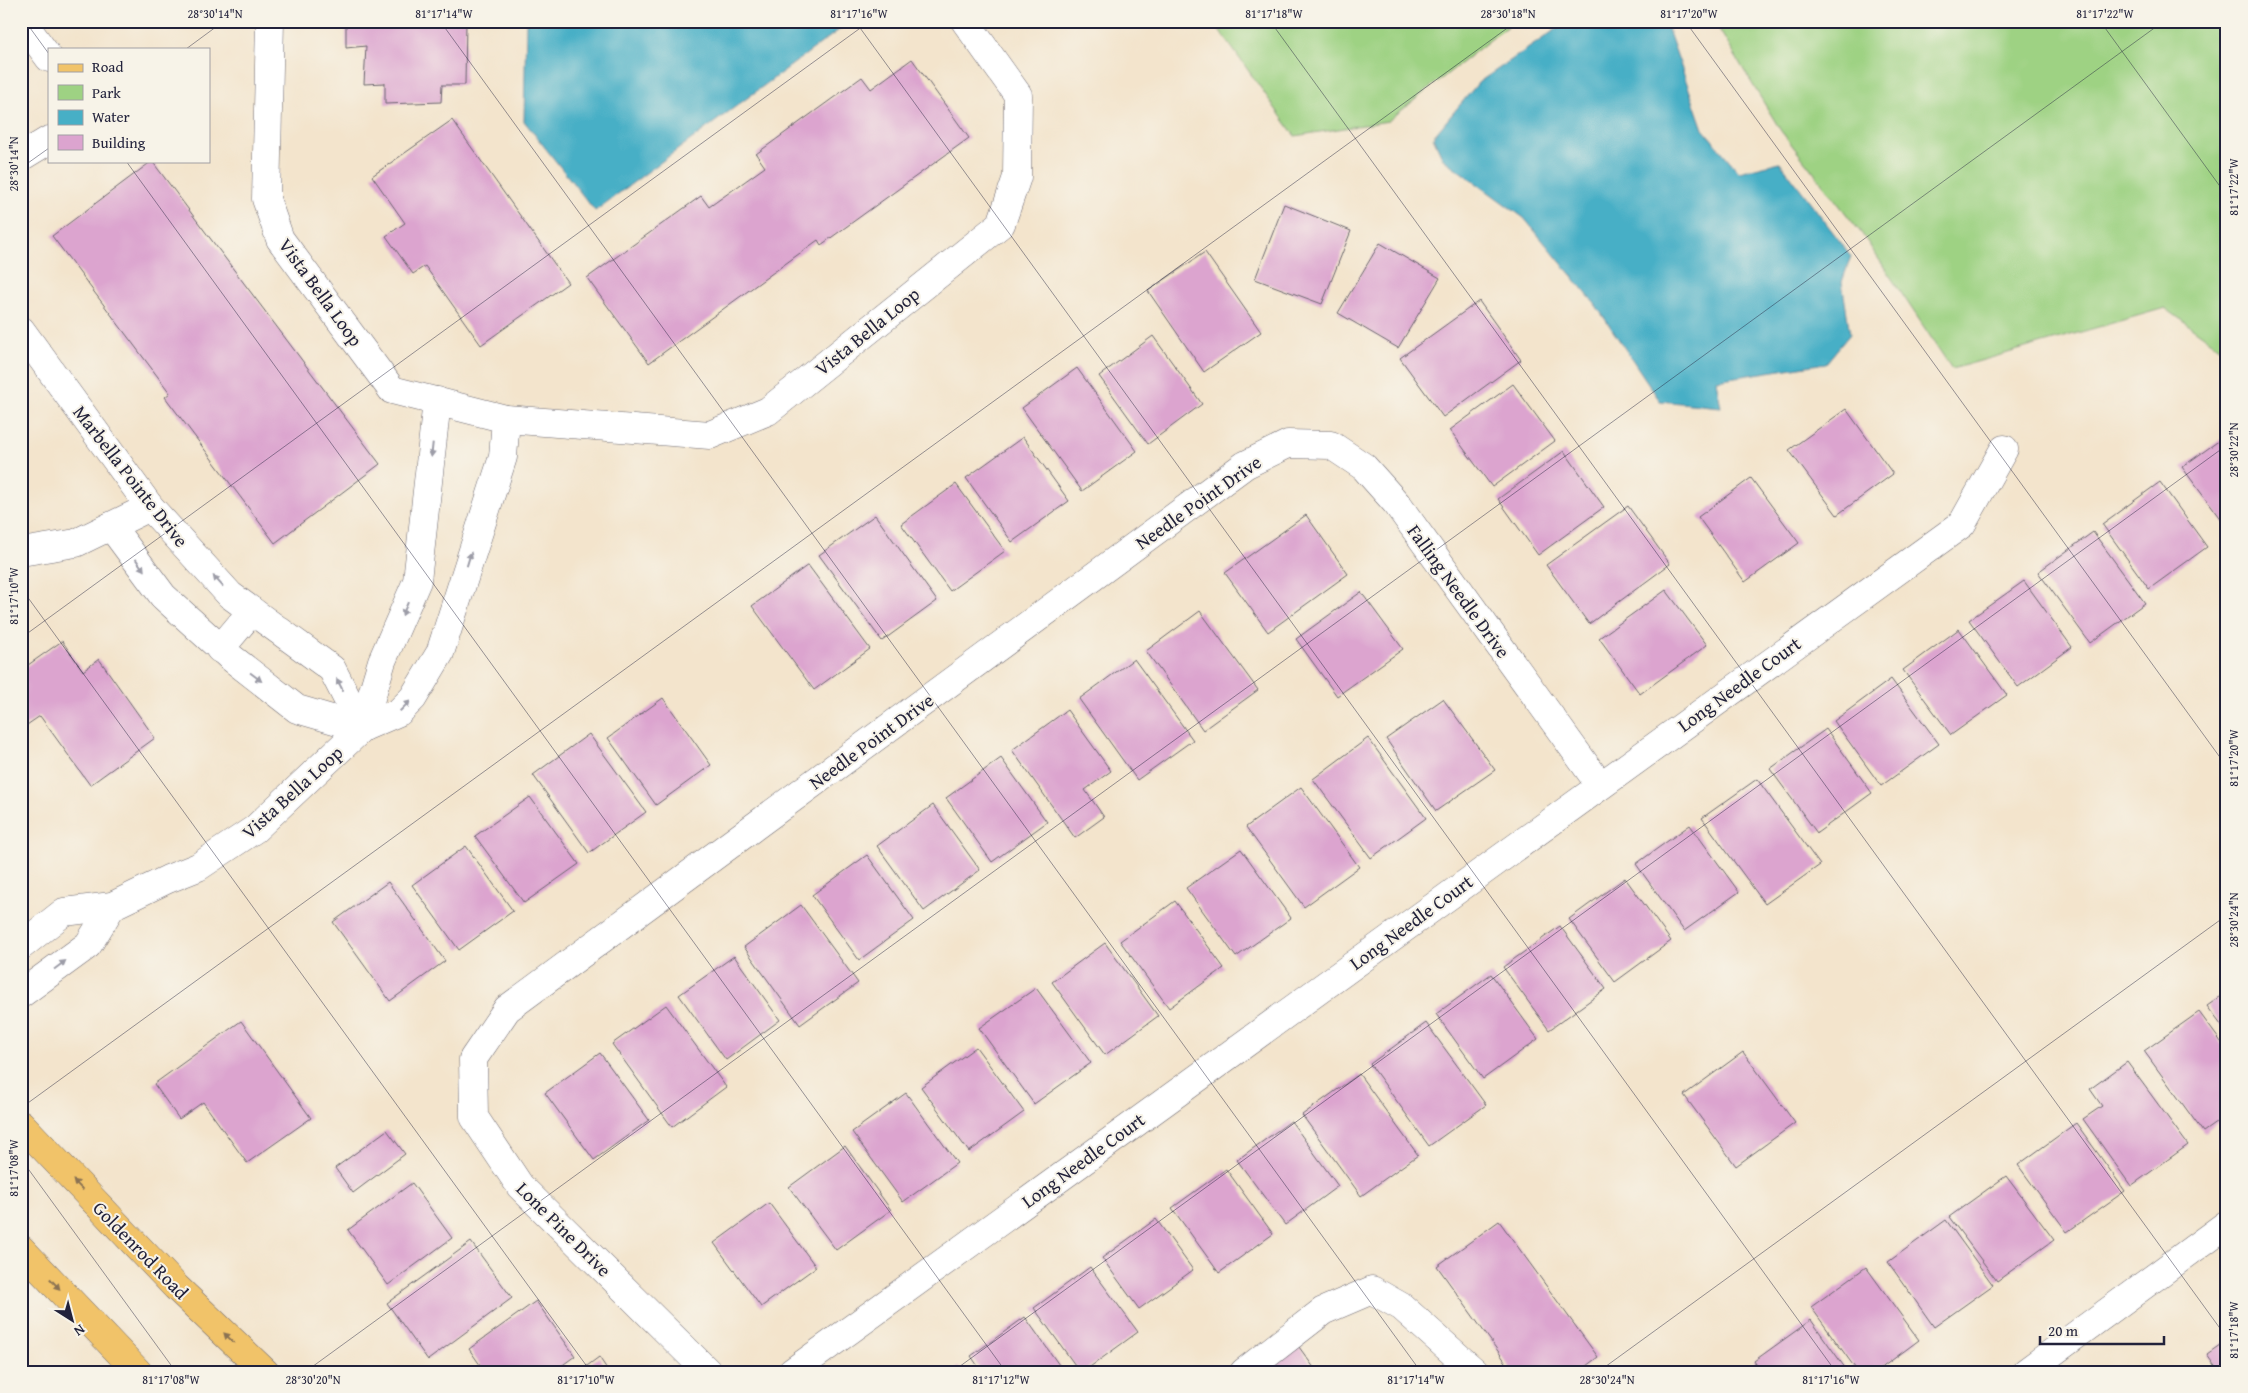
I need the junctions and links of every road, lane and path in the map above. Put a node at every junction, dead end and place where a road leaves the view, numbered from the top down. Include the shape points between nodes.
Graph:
1 (22, 21) edge
2 (270, 21) edge
3 (965, 21) edge
4 (48, 57) edge
5 (48, 141) edge
6 (21, 157) edge
7 (21, 330) edge
8 (437, 402) junction
9 (506, 419) junction
10 (1288, 444) joint
11 (2004, 449) dead end
12 (150, 507) junction
13 (111, 526) junction
14 (21, 552) edge
15 (252, 611) junction
16 (220, 649) junction
17 (362, 728) junction
18 (1600, 785) junction
19 (112, 906) junction
20 (21, 946) edge
21 (21, 994) edge
22 (473, 1059) joint
23 (21, 1124) edge
24 (32, 1144) edge
25 (2227, 1224) edge
26 (21, 1249) edge
27 (138, 1372) edge
28 (265, 1372) edge
29 (708, 1372) edge
30 (792, 1372) edge
31 (1244, 1372) edge
32 (1475, 1372) edge
33 (2026, 1372) edge

1 - 4 street
2 - 8 street, Vista Bella Loop via 266,199 280,239 392,390
3 - 9 street, Vista Bella Loop via 1018,95 1017,177 1001,224 768,411 710,435
5 - 6 street
7 - 12 street, Marbella Pointe Drive
8 - 9 street, Vista Bella Loop
8 -> 17 street via 417,581 382,661
17 -> 9 street, Vista Bella Loop via 399,712 414,698 440,654 503,456
10 - 18 street, Falling Needle Drive via 1331,445 1364,467 1397,504
10 - 22 street, Needle Point Drive via 1245,465 508,1009
11 - 18 street, Long Needle Court via 1962,524
12 - 13 street
15 -> 12 street, Marbella Pointe Drive via 230,595
13 - 14 street via 76,544
13 -> 16 street via 163,596
15 - 16 street
17 -> 15 street, Marbella Pointe Drive via 332,669
16 -> 17 street via 297,709
17 - 19 street, Vista Bella Loop via 255,829 198,867
18 - 30 street, Long Needle Court
19 - 20 street, Vista Bella Loop via 64,912
21 -> 19 street via 88,945
22 - 29 street, Lone Pine Drive via 474,1117 520,1186
23 - 24 main road, Goldenrod Road
28 -> 24 main road, Goldenrod Road
25 - 33 street
26 -> 27 main road
31 - 32 street via 1323,1311 1372,1290 1402,1307

